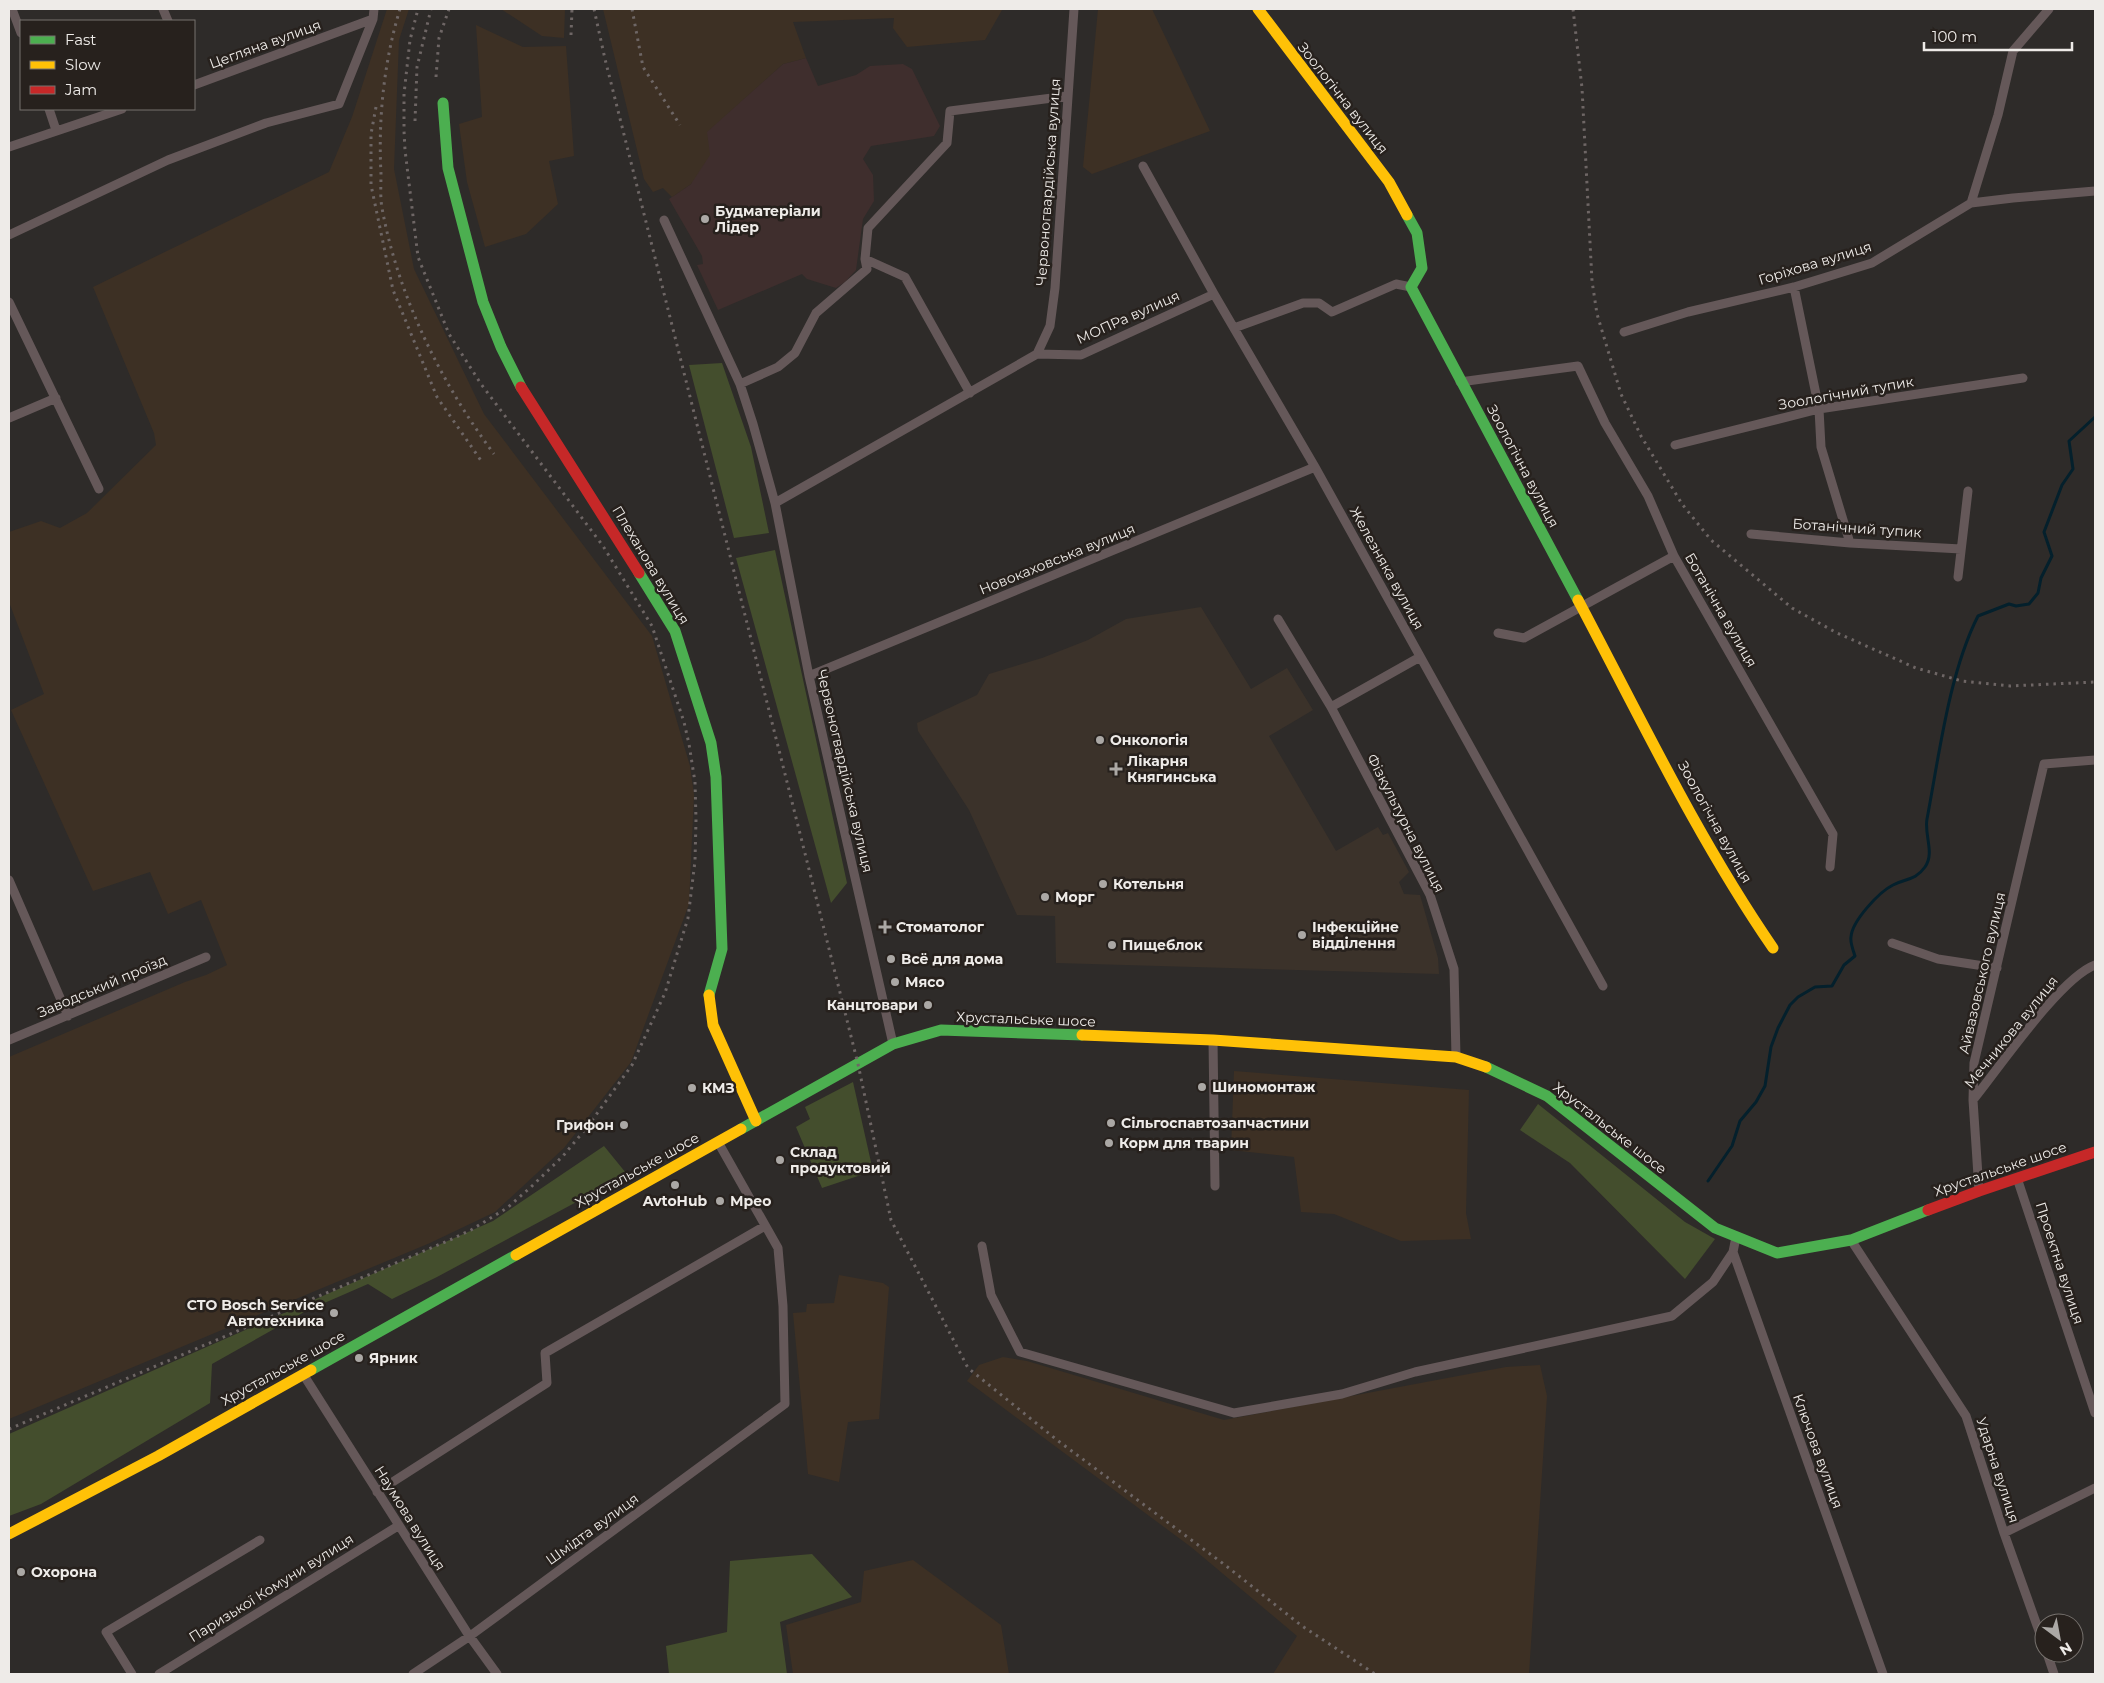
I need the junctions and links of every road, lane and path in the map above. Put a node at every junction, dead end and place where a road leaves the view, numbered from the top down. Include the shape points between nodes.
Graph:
1 (12, 9) edge
2 (374, 9) edge
3 (1074, 9) edge
4 (1258, 9) edge
5 (2049, 9) edge
6 (373, 19) junction
7 (20, 31) edge
8 (195, 85) edge
9 (1068, 96) junction
10 (443, 103) dead end
11 (48, 110) edge
12 (119, 110) edge
13 (56, 130) junction
14 (9, 147) edge
15 (1143, 166) dead end
16 (2095, 191) edge
17 (1971, 204) junction
18 (664, 220) dead end
19 (9, 235) edge
20 (865, 259) junction
21 (1411, 287) junction
22 (1794, 287) junction
23 (1214, 294) junction
24 (9, 302) edge
25 (1234, 328) junction
26 (1624, 332) dead end
27 (1037, 354) junction
28 (2022, 378) dead end
29 (1460, 382) junction
30 (740, 384) junction
31 (970, 393) junction
32 (56, 398) junction
33 (1819, 410) junction
34 (9, 418) edge
35 (1675, 445) dead end
36 (1315, 467) junction
37 (99, 489) dead end
38 (1968, 491) dead end
39 (774, 503) junction
40 (1751, 534) dead end
41 (1850, 543) junction
42 (1961, 549) junction
43 (1674, 556) junction
44 (1958, 577) dead end
45 (1582, 607) junction
46 (1278, 618) dead end
47 (1498, 633) dead end
48 (1420, 657) junction
49 (809, 676) junction
50 (1331, 708) junction
51 (2095, 760) edge
52 (1830, 867) dead end
53 (9, 880) edge
54 (1892, 943) dead end
55 (1772, 948) dead end
56 (206, 957) dead end
57 (2095, 965) edge
58 (1997, 968) junction
59 (1603, 986) dead end
60 (68, 1016) junction
61 (9, 1040) edge
62 (1213, 1040) junction
63 (893, 1044) junction
64 (1456, 1056) junction
65 (1973, 1100) junction
66 (756, 1121) junction
67 (718, 1142) junction
68 (2095, 1152) edge
69 (2018, 1178) junction
70 (1216, 1186) dead end
71 (1979, 1191) junction
72 (765, 1226) junction
73 (1736, 1237) junction
74 (1851, 1240) junction
75 (982, 1246) dead end
76 (1733, 1252) junction
77 (303, 1374) junction
78 (2095, 1413) edge
79 (2095, 1488) edge
80 (377, 1492) junction
81 (398, 1526) junction
82 (2004, 1533) junction
83 (9, 1534) edge
84 (260, 1540) dead end
85 (2034, 1618) edge
86 (470, 1636) junction
87 (132, 1674) edge
88 (159, 1674) edge
89 (413, 1674) edge
90 (497, 1674) edge
91 (1883, 1674) edge

1 - 7 street
2 - 6 street
3 - 9 street, Червоногвардійська вулиця
4 - 21 street, Зоологічна вулиця via 1389,182 1418,233 1422,268
5 - 17 street via 2012,51 1998,115
6 - 8 street, Цегляна вулиця
6 - 19 street via 339,104 266,123 168,160
9 - 20 street via 950,111 947,143 868,228
9 - 27 street, Червоногвардійська вулиця via 1055,288 1050,326
10 - 66 street, Плеханова вулиця via 448,168 483,302 501,347 518,382 675,630 711,743 716,777 722,949 708,992 713,1025
11 - 13 street
12 - 13 street
13 - 14 street
15 - 23 street, Железняка вулиця
16 - 17 street, Горіхова вулиця
17 - 22 street, Горіхова вулиця via 1872,263
18 - 30 street, Червоногвардійська вулиця
20 - 30 street via 867,269 816,313 795,353 778,367
20 - 31 street via 906,277
21 - 25 street via 1396,284 1332,312 1319,303 1303,303
21 - 29 street, Зоологічна вулиця
22 - 26 street, Горіхова вулиця via 1688,312
22 - 33 street
23 - 25 street, Железняка вулиця
23 - 27 street, МОПРа вулиця via 1081,355
24 - 32 street
25 - 36 street, Железняка вулиця
27 - 31 street
28 - 33 street, Зоологічний тупик
29 - 43 street, Ботанічна вулиця via 1578,366 1605,423 1648,496
29 - 45 street, Зоологічна вулиця
30 - 39 street, Червоногвардійська вулиця
31 - 39 street
32 - 34 street
32 - 37 street
33 - 35 street, Зоологічний тупик
33 - 41 street via 1821,447
36 - 48 street, Железняка вулиця
36 - 49 street, Новокаховська вулиця
38 - 42 street
39 - 49 street, Червоногвардійська вулиця
40 - 41 street, Ботанічний тупик
41 - 42 street, Ботанічний тупик
42 - 44 street
43 - 45 street
43 - 52 street, Ботанічна вулиця via 1833,834
45 - 47 street via 1524,638
45 - 55 street, Зоологічна вулиця via 1696,822
46 - 50 street, Фізкультурна вулиця
48 - 50 street
48 - 59 street, Железняка вулиця
49 - 63 street, Червоногвардійська вулиця
50 - 64 street, Фізкультурна вулиця via 1430,895 1454,969
51 - 58 street, Айвазовського вулиця via 2044,764
53 - 60 street
54 - 58 street via 1938,959
56 - 60 street, Заводський проїзд
57 - 65 street, Мечникова вулиця via 2058,993
58 - 65 street, Айвазовського вулиця via 1974,1063
60 - 61 street, Заводський проїзд
62 - 63 street, Хрустальське шосе via 941,1030
62 - 64 street, Хрустальське шосе
62 - 70 street
63 - 66 street, Хрустальське шосе
64 - 73 street, Хрустальське шосе via 1490,1068 1547,1096 1715,1228
65 - 71 street, Айвазовського вулиця
66 - 67 street, Хрустальське шосе
67 - 72 street
67 - 77 street, Хрустальське шосе
68 - 69 street, Хрустальське шосе
69 - 71 street, Хрустальське шосе
69 - 78 street, Проектна вулиця
71 - 74 street, Хрустальське шосе
72 - 80 street via 545,1353 547,1383
72 - 86 street, Шмідта вулиця via 778,1248 785,1404
73 - 74 street, Хрустальське шосе via 1777,1253
73 - 76 street
74 - 82 street, Ударна вулиця via 1966,1416
75 - 76 street via 991,1295 1020,1352 1234,1413 1342,1394 1416,1372 1672,1316 1713,1282
76 - 91 street, Ключова вулиця
77 - 80 street, Наумова вулиця
77 - 83 street, Хрустальське шосе via 158,1456
79 - 82 street
80 - 81 street, Наумова вулиця
81 - 86 street, Наумова вулиця
81 - 88 street, Паризької Комуни вулиця
82 - 85 street, Ударна вулиця
84 - 87 street via 106,1632
86 - 89 street, Шмідта вулиця
86 - 90 street, Наумова вулиця

